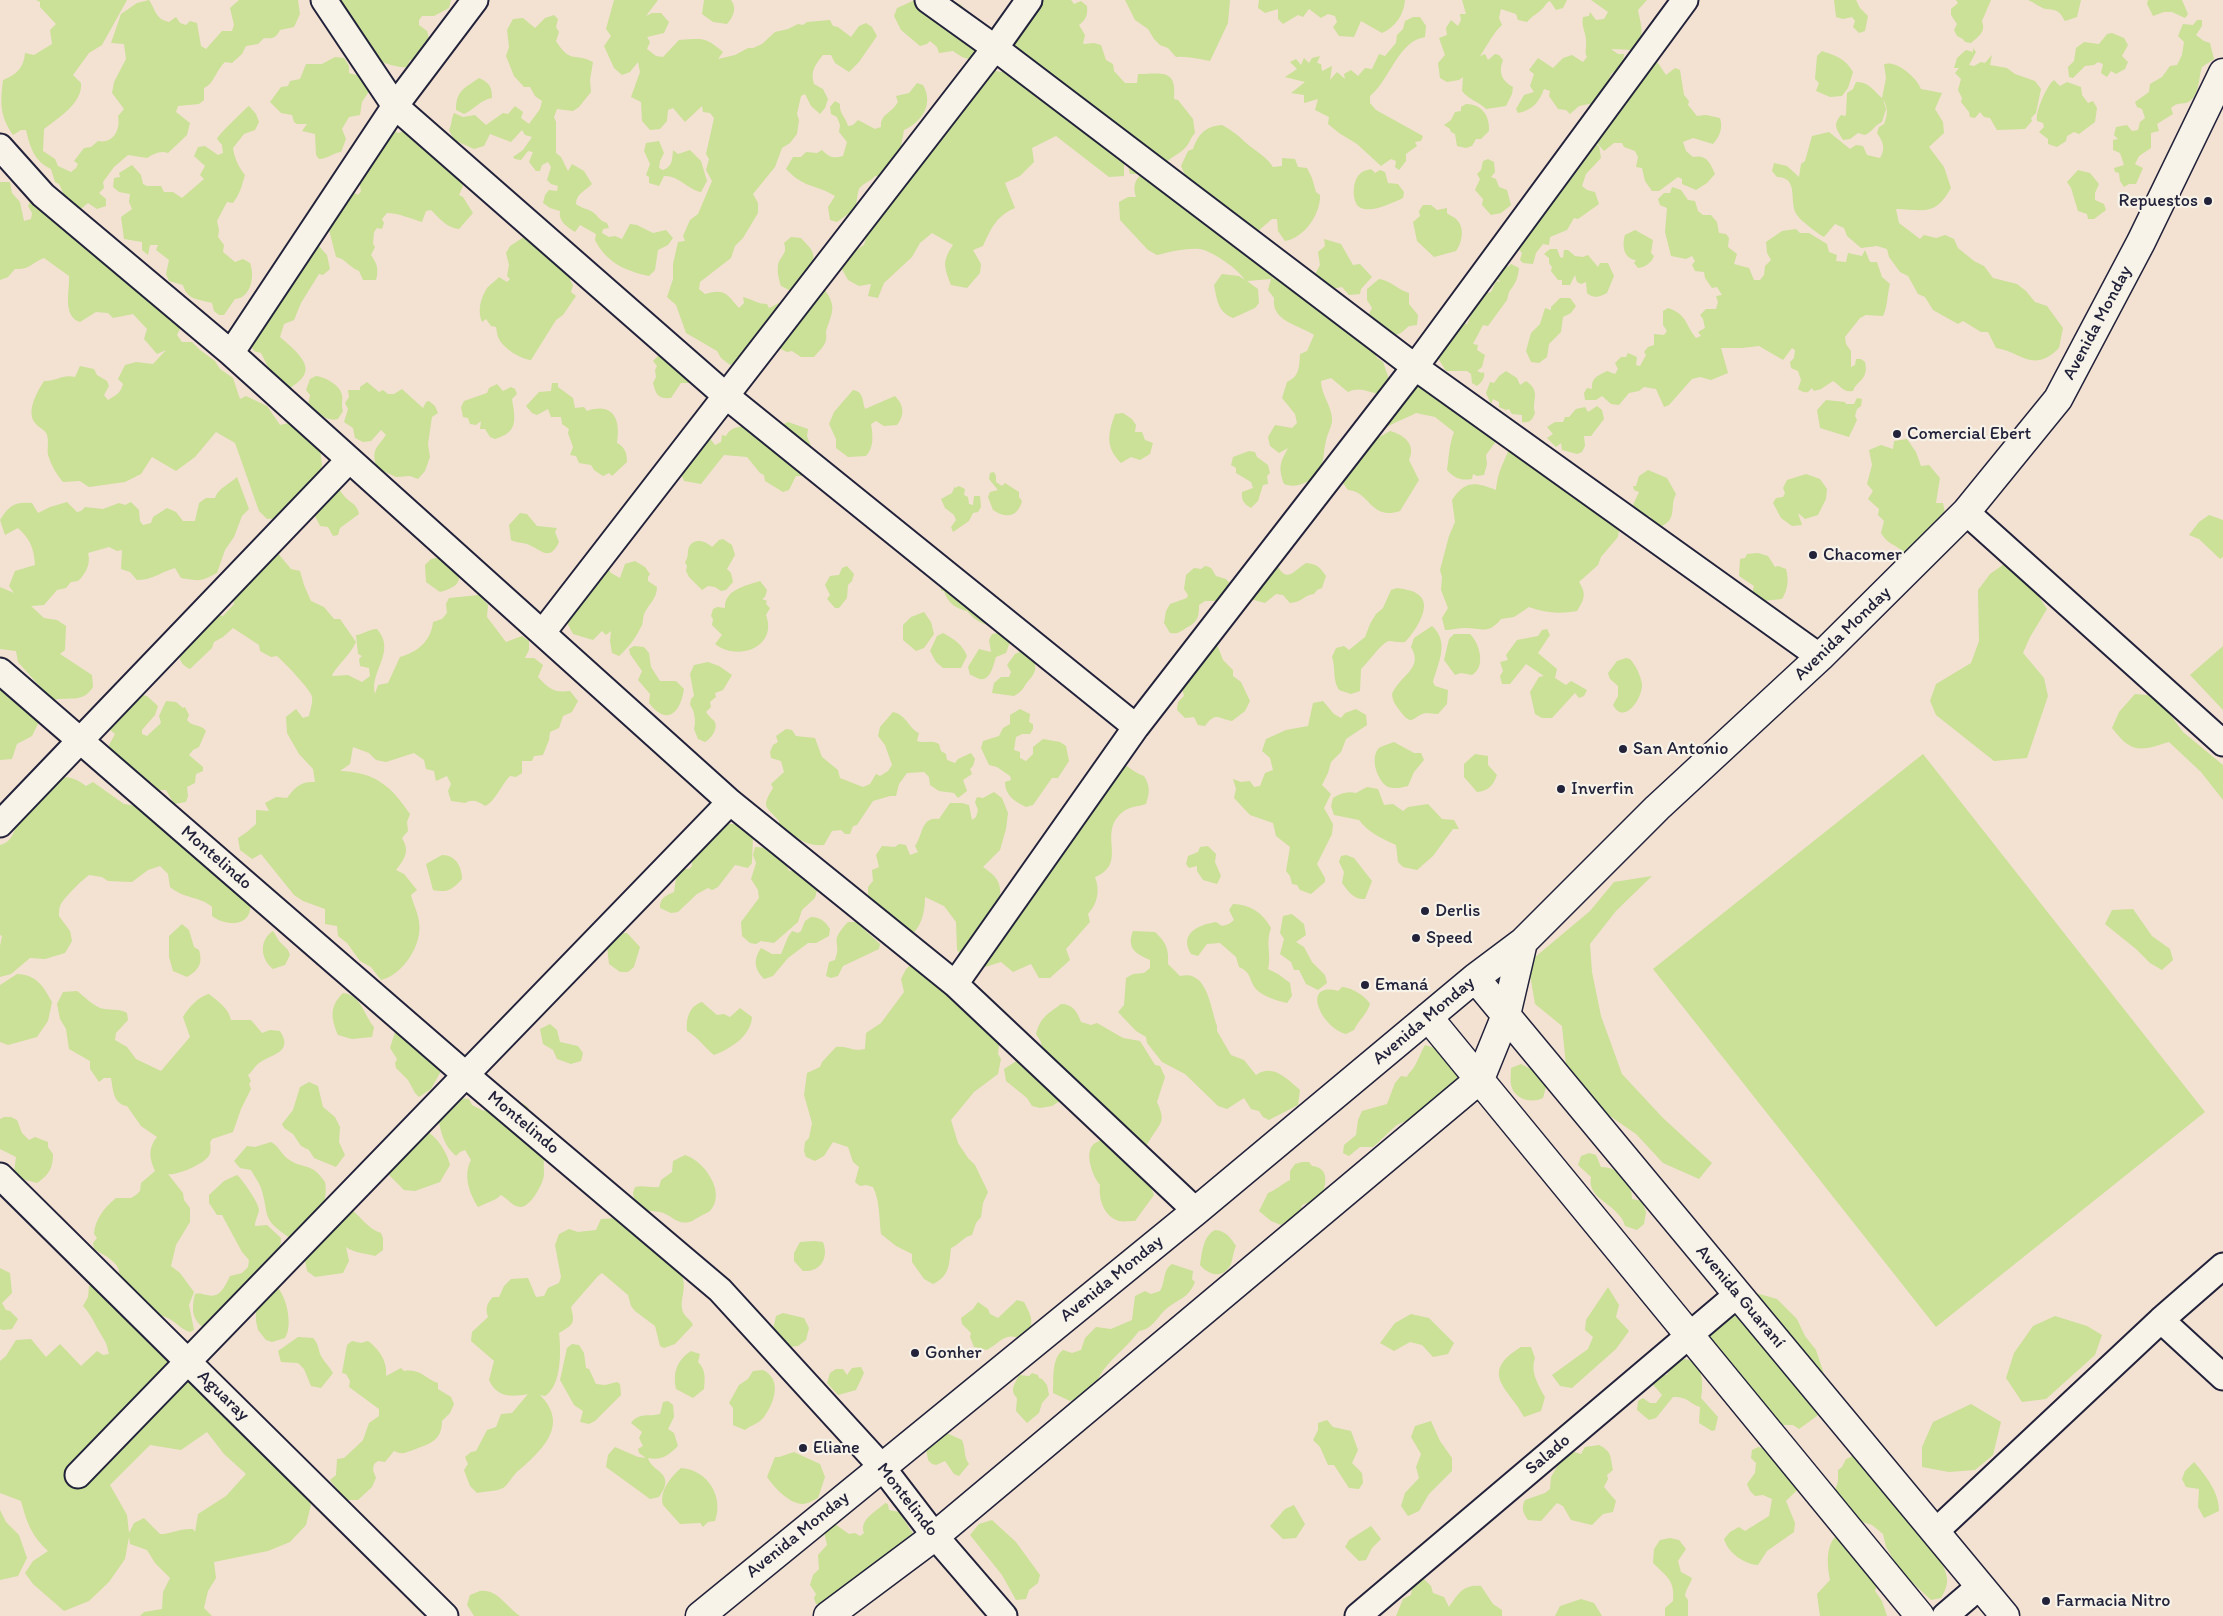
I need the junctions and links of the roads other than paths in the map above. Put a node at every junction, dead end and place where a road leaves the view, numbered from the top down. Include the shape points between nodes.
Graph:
1 (324, 0) edge
2 (475, 0) edge
3 (928, 0) edge
4 (1029, 0) edge
5 (1685, 0) edge
6 (995, 48) junction
7 (2223, 73) edge
8 (395, 106) junction
9 (0, 147) edge
10 (230, 353) junction
11 (1415, 367) junction
12 (725, 395) junction
13 (349, 460) junction
14 (1966, 512) junction
15 (543, 632) junction
16 (1820, 657) junction
17 (0, 671) edge
18 (1136, 726) junction
19 (80, 740) junction
20 (2223, 743) edge
21 (730, 802) junction
22 (0, 824) edge
23 (1524, 942) junction
24 (1475, 978) junction
25 (955, 984) junction
26 (1506, 1015) junction
27 (1428, 1017) junction
28 (466, 1074) junction
29 (1480, 1079) junction
30 (0, 1176) edge
31 (1196, 1211) junction
32 (2223, 1266) edge
33 (1738, 1294) junction
34 (2161, 1320) junction
35 (1690, 1335) junction
36 (187, 1362) junction
37 (2223, 1377) edge
38 (882, 1467) junction
39 (78, 1475) dead end
40 (1935, 1532) junction
41 (935, 1536) junction
42 (1980, 1586) junction
43 (445, 1616) edge
44 (700, 1616) edge
45 (828, 1616) edge
46 (1004, 1616) edge
47 (1358, 1616) edge
48 (1920, 1616) edge
49 (1944, 1616) edge
50 (2005, 1616) edge

1 - 8 street
2 - 8 street
3 - 6 street
4 - 6 street
5 - 11 street
6 - 11 street
6 - 12 street
7 - 14 main road, Avenida Monday via 2141,242 2058,399
8 - 10 street
8 - 12 street
9 - 10 street via 43,195
10 - 13 street
11 - 16 street
11 - 18 street
12 - 15 street
12 - 18 street
13 - 15 street
13 - 19 street
14 - 16 main road, Avenida Monday
14 - 20 street
15 - 21 street
16 - 23 main road, Avenida Monday via 1657,808
17 - 19 street, Montelindo
18 - 25 street
19 - 22 street
19 - 28 street, Montelindo
21 - 25 street
21 - 28 street
23 - 24 main road, Avenida Monday
23 - 26 main road
24 - 26 main road, Avenida Guaraní
24 - 27 main road, Avenida Monday
25 - 31 street
26 - 29 main road
26 - 33 main road, Avenida Guaraní
27 - 29 main road
27 - 31 main road, Avenida Monday
28 - 36 street
28 - 38 street, Montelindo via 720,1290
29 - 35 main road
29 - 41 main road
30 - 36 street, Aguaray
31 - 38 main road, Avenida Monday
32 - 34 street
33 - 35 street, Salado
33 - 40 main road, Avenida Guaraní
34 - 37 street
34 - 40 street
35 - 47 street, Salado
35 - 48 main road
36 - 39 street
36 - 43 street, Aguaray
38 - 41 street, Montelindo
38 - 44 main road, Avenida Monday
40 - 42 main road, Avenida Guaraní
41 - 45 main road
41 - 46 street, Montelindo
42 - 49 street
42 - 50 main road, Avenida Guaraní

